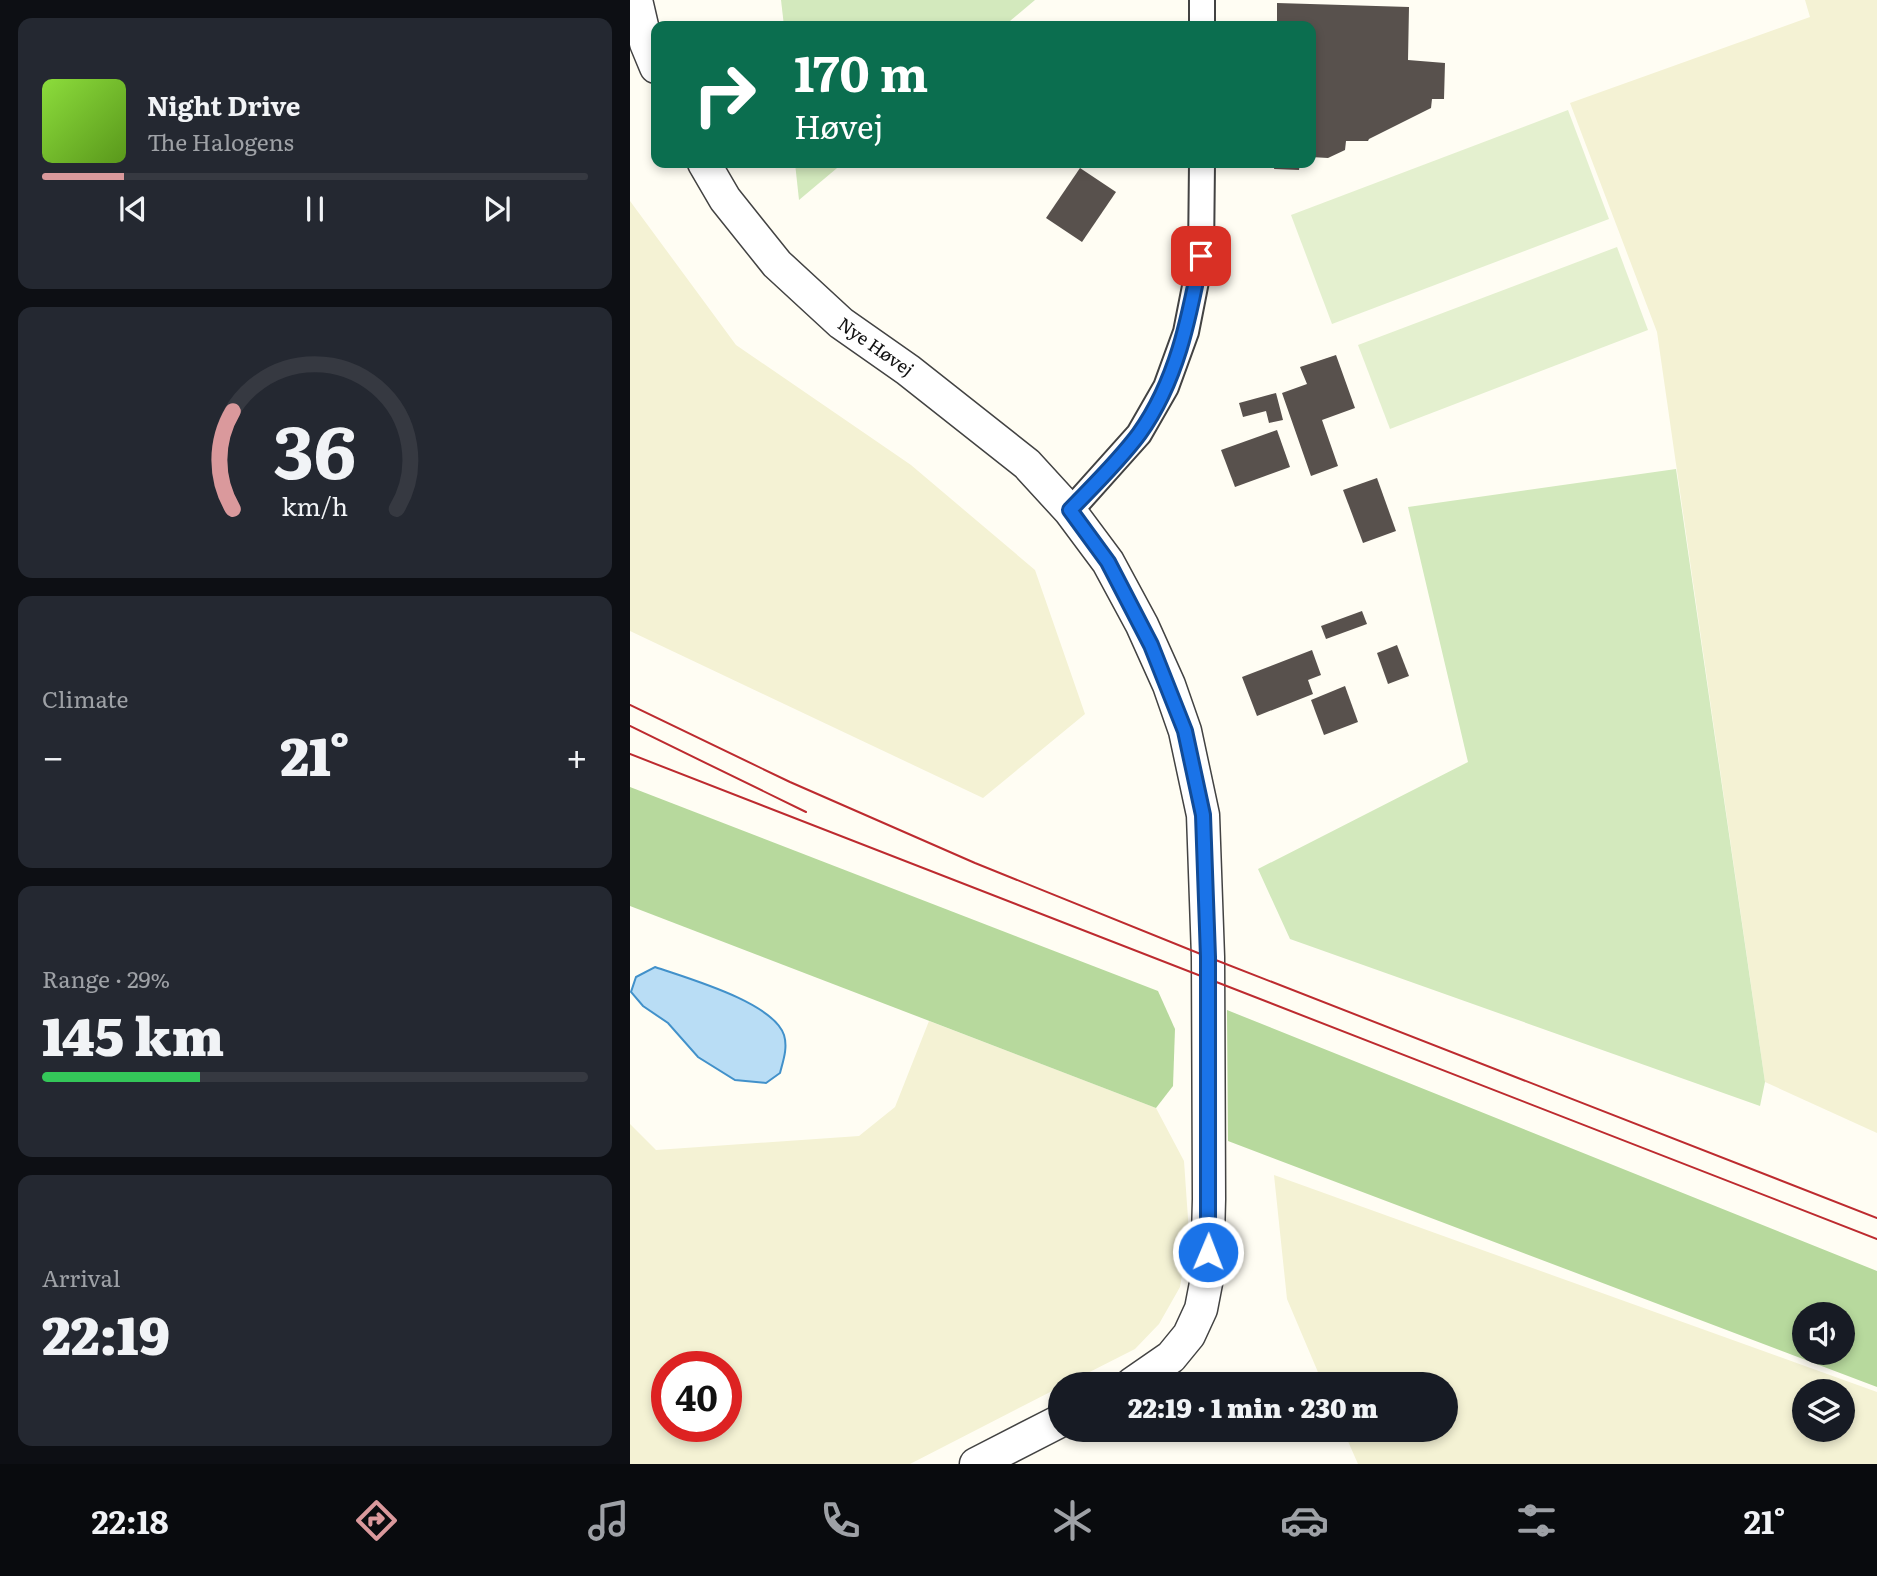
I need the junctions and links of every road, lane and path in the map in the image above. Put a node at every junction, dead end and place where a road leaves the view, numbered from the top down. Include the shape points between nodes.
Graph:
1 (636, 0) edge
2 (1202, 0) edge
3 (1202, 21) edge
4 (651, 55) edge
5 (707, 168) edge
6 (1202, 168) edge
7 (1070, 510) junction
8 (1149, 1372) edge
9 (1048, 1427) edge
10 (976, 1464) edge

1 - 4 street
2 - 3 street
5 - 7 street, Nye Høvej via 725,200 777,264 841,323 1027,464
6 - 7 street via 1201,256 1186,332 1166,387 1139,434
7 - 8 street, Nye Høvej via 1108,562 1153,649 1185,731 1203,815 1208,957 1207,1278 1201,1309 1189,1335 1171,1357
9 - 10 street

